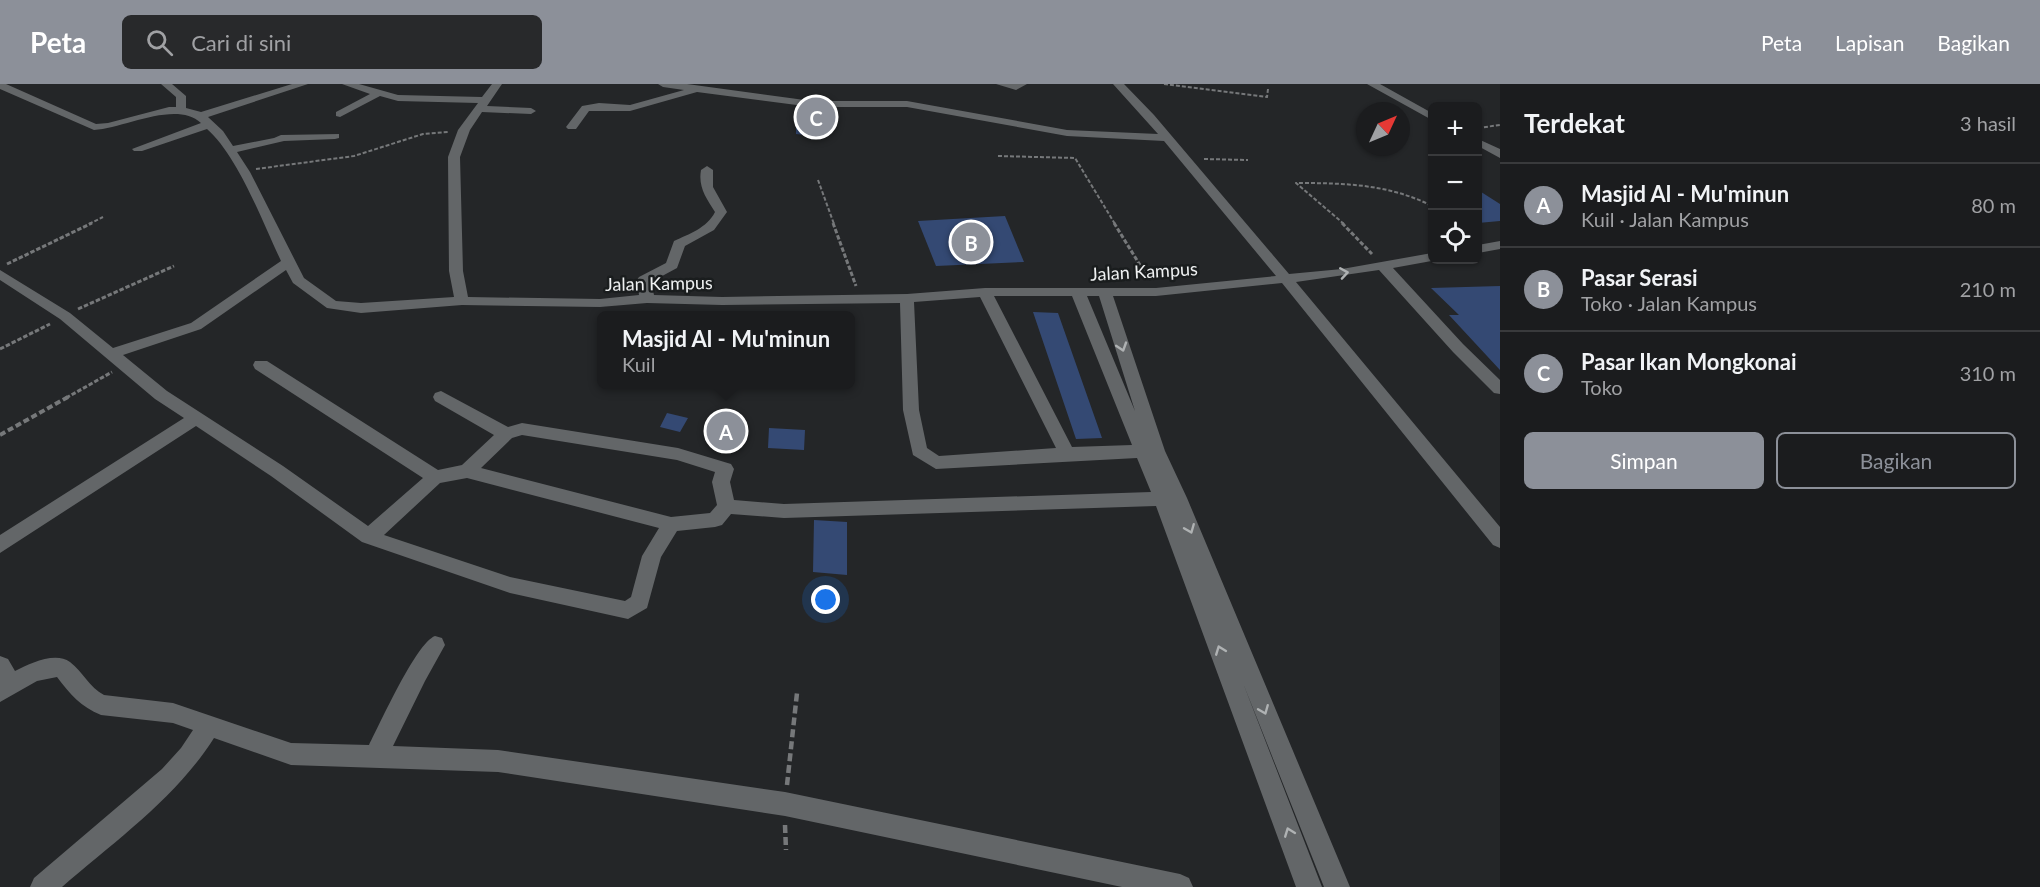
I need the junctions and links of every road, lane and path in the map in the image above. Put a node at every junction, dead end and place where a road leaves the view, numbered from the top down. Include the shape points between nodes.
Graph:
1 (167, 84) edge
2 (303, 84) edge
3 (347, 84) edge
4 (497, 84) edge
5 (663, 84) edge
6 (1001, 84) edge
7 (1022, 84) edge
8 (1164, 84) edge
9 (1377, 84) edge
10 (2, 87) edge
11 (1121, 88) edge
12 (1268, 89) dead end
13 (696, 90) junction
14 (377, 94) junction
15 (481, 104) junction
16 (181, 110) junction
17 (531, 111) dead end
18 (340, 114) dead end
19 (1428, 114) edge
20 (205, 120) junction
21 (1500, 125) edge
22 (572, 127) dead end
23 (1482, 127) edge
24 (464, 130) junction
25 (335, 136) dead end
26 (1167, 138) junction
27 (1482, 144) edge
28 (138, 149) dead end
29 (230, 150) junction
30 (1500, 154) edge
31 (998, 156) dead end
32 (1184, 158) junction
33 (1248, 160) dead end
34 (707, 170) dead end
35 (244, 172) junction
36 (818, 180) dead end
37 (1428, 203) edge
38 (103, 217) dead end
39 (1499, 246) edge
40 (1482, 248) edge
41 (1428, 258) edge
42 (290, 261) junction
43 (174, 266) dead end
44 (1383, 266) junction
45 (0, 268) edge
46 (0, 274) edge
47 (1286, 279) junction
48 (1104, 291) junction
49 (985, 292) junction
50 (1156, 292) junction
51 (1078, 293) junction
52 (860, 298) junction
53 (907, 298) junction
54 (647, 299) junction
55 (462, 301) junction
56 (65, 316) junction
57 (0, 350) edge
58 (116, 360) junction
59 (261, 365) dead end
60 (1500, 389) edge
61 (441, 398) dead end
62 (194, 419) junction
63 (506, 434) junction
64 (0, 435) edge
65 (1150, 451) junction
66 (1067, 454) junction
67 (467, 471) junction
68 (435, 477) junction
69 (1170, 498) junction
70 (726, 507) junction
71 (671, 524) junction
72 (369, 537) junction
73 (1500, 540) edge
74 (0, 545) edge
75 (435, 645) dead end
76 (4, 681) edge
77 (797, 693) dead end
78 (210, 724) junction
79 (375, 758) junction
80 (785, 804) junction
81 (786, 850) dead end
82 (43, 887) edge
83 (1180, 887) edge
84 (1310, 887) edge
85 (1337, 887) edge

1 - 16 street via 181,96
2 - 20 street
3 - 14 street
4 - 15 street
5 - 13 street
6 - 7 street
8 - 12 path via 1267,97
9 - 19 street
10 - 16 street via 94,127
11 - 26 street
13 - 22 street via 630,108 586,108
13 - 26 street via 812,104 907,104 1067,133
14 - 15 street
14 - 18 street
15 - 17 street
15 - 24 street
16 - 20 street
20 - 28 street
20 - 29 street, Jalan Kampus
21 - 23 path
24 - 35 path via 423,134 337,159 268,165
24 - 55 street via 453,168 456,272
25 - 29 street via 280,138
26 - 32 street
27 - 30 street
29 - 35 street, Jalan Kampus
31 - 50 path via 1075,158
32 - 33 path
32 - 47 street
34 - 54 street via 705,186 721,212 714,224 679,244 672,265 644,280
35 - 42 street, Jalan Kampus
36 - 52 path
37 - 44 path via 1390,189 1296,183 1341,221
38 - 45 path
39 - 40 street
41 - 44 street, Jalan Kampus
42 - 55 street, Jalan Kampus via 298,280 332,305 361,308
42 - 58 street via 196,326
43 - 56 path
47 -> 44 street, Jalan Kampus
44 - 60 street
46 - 56 street
47 - 50 street, Jalan Kampus
47 - 73 street
48 - 50 street, Jalan Kampus
48 - 51 street, Jalan Kampus
48 -> 65 street
49 - 51 street, Jalan Kampus
49 - 53 street, Jalan Kampus
49 - 66 street
51 - 65 street
52 - 53 street, Jalan Kampus
52 - 54 street, Jalan Kampus
53 - 66 street via 911,410 919,451 936,463
54 - 55 street, Jalan Kampus via 600,303
56 - 57 path
56 - 58 street
58 - 62 street
58 - 64 path
59 - 68 street
61 - 63 street
62 - 72 street
62 - 74 street
63 - 67 street
63 - 70 street via 522,429 700,461 725,470 721,482
65 - 66 street
65 - 69 street
67 - 68 street
67 - 71 street
68 - 72 street
69 - 70 street via 784,511
84 -> 69 street
69 -> 85 street
70 - 71 street via 716,520
71 - 72 street via 652,556 640,602 628,610 510,585
75 - 79 street
76 - 78 street via 50,666 62,668 87,697 101,705 173,713
77 - 80 path
78 - 79 street via 291,754
78 - 82 street via 170,777
79 - 80 street via 498,761
80 - 81 path
80 - 83 street

